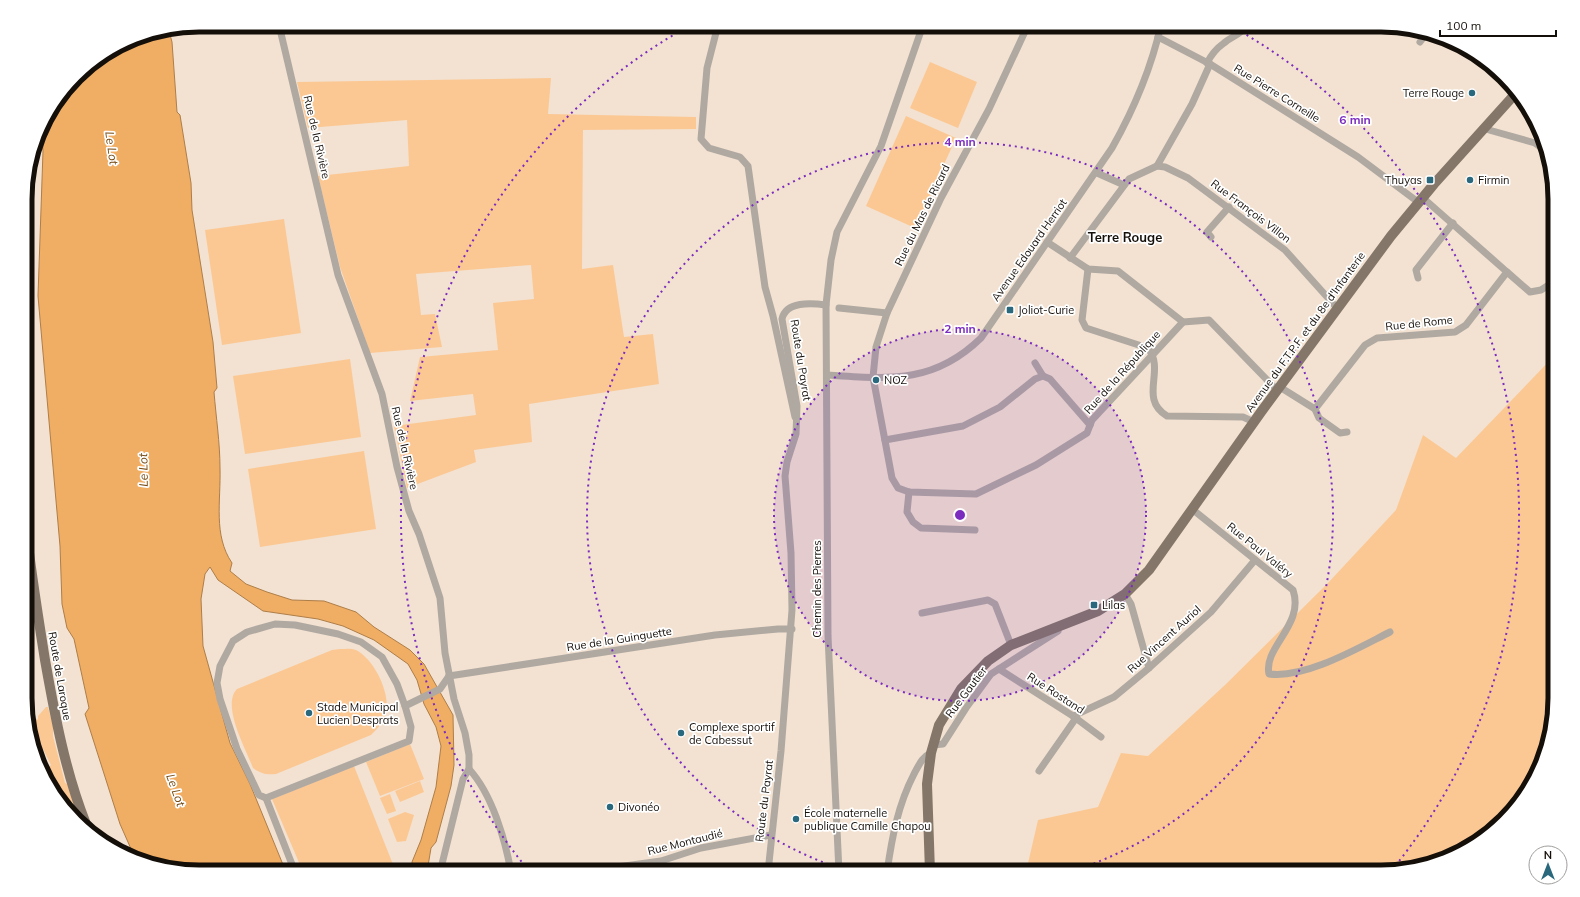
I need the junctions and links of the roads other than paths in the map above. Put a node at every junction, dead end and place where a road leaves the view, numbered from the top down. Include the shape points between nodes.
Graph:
1 (281, 32) edge
2 (716, 32) edge
3 (921, 32) edge
4 (1025, 32) edge
5 (1159, 32) edge
6 (1242, 32) edge
7 (1158, 38) junction
8 (1423, 38) edge
9 (1420, 42) dead end
10 (1209, 63) junction
11 (1513, 96) edge
12 (1485, 127) junction
13 (1539, 146) edge
14 (1157, 166) junction
15 (1097, 173) junction
16 (1124, 185) junction
17 (1420, 200) junction
18 (1229, 207) junction
19 (1453, 223) junction
20 (1211, 237) dead end
21 (1047, 242) junction
22 (1070, 258) junction
23 (1088, 270) junction
24 (1507, 272) junction
25 (1418, 278) dead end
26 (1548, 286) edge
27 (826, 305) junction
28 (839, 308) dead end
29 (1337, 308) junction
30 (887, 314) junction
31 (1183, 322) junction
32 (1153, 354) junction
33 (1035, 363) dead end
34 (828, 375) junction
35 (1043, 376) junction
36 (873, 377) junction
37 (1279, 389) junction
38 (1314, 409) junction
39 (796, 419) junction
40 (1254, 422) junction
41 (1090, 425) junction
42 (1347, 432) dead end
43 (885, 440) junction
44 (909, 492) junction
45 (1192, 509) junction
46 (974, 530) dead end
47 (1255, 560) junction
48 (32, 583) edge
49 (1125, 594) junction
50 (922, 613) dead end
51 (1056, 627) junction
52 (792, 629) junction
53 (1390, 632) dead end
54 (1011, 645) junction
55 (1149, 668) junction
56 (999, 669) junction
57 (449, 676) junction
58 (405, 706) junction
59 (1074, 717) junction
60 (1101, 737) dead end
61 (932, 749) junction
62 (469, 769) junction
63 (1039, 771) dead end
64 (266, 798) junction
65 (84, 819) edge
66 (771, 835) junction
67 (292, 865) edge
68 (442, 865) edge
69 (510, 865) edge
70 (632, 865) edge
71 (769, 865) edge
72 (839, 865) edge
73 (888, 865) edge
74 (930, 865) edge

1 - 57 street, Rue de la Rivière via 338,275 382,394 409,510 440,598
2 - 39 street via 707,68 701,139 709,148 740,157 748,166 765,287
3 - 27 street via 881,146 837,232
4 - 30 street, Rue du Mas de Ricard via 989,109 941,198
5 - 7 street, Avenue Edouard Herriot
6 - 10 street via 1224,42 1211,56
7 - 10 street, Rue Pierre Corneille
7 - 15 street, Avenue Edouard Herriot via 1144,83 1130,116
8 - 9 street
10 - 14 street via 1192,104
10 - 17 street, Rue Pierre Corneille via 1358,157
11 - 12 main road, Avenue du F.T.P.F. et du 8e d'Infanterie
12 - 13 street
12 - 17 main road, Avenue du F.T.P.F. et du 8e d'Infanterie
14 - 16 street via 1130,178
14 - 18 street, Rue François Villon via 1188,178
15 - 16 street
15 - 21 street, Avenue Edouard Herriot
16 - 22 street
17 - 19 street
17 - 29 main road, Avenue du F.T.P.F. et du 8e d'Infanterie
18 - 20 street via 1207,232
18 - 29 street, Rue François Villon via 1285,250
19 - 24 street
19 - 25 street via 1416,270
21 - 22 street
21 - 36 street, Avenue Edouard Herriot via 981,338 966,353 944,366 916,375
22 - 23 street
23 - 31 street via 1118,271
23 - 32 street via 1082,320 1086,328 1148,348
24 - 26 street via 1530,292
24 - 38 street, Rue de Rome via 1466,325 1455,332 1377,338 1365,345
27 - 34 street, Chemin des Pierres
27 - 39 street, Route du Payrat via 794,306 788,308 782,319 797,406
28 - 30 street
29 - 37 main road, Avenue du F.T.P.F. et du 8e d'Infanterie
30 - 36 street, Rue du Mas de Ricard via 876,347
31 - 32 street, Rue de la République
31 - 37 street via 1209,320 1274,388
32 - 40 street via 1155,362 1152,400 1158,410 1167,416 1243,417
32 - 41 street, Rue de la République
33 - 35 street
34 - 36 street, Avenue Edouard Herriot
34 - 72 street, Chemin des Pierres via 828,636
35 - 41 street via 1050,379
35 - 43 street via 1035,379 1000,407 964,426
36 - 43 street
37 - 38 street
37 - 40 main road, Avenue du F.T.P.F. et du 8e d'Infanterie
38 - 42 street via 1319,418 1340,433
39 - 52 street, Route du Payrat via 796,434 787,462 786,476
40 - 45 main road, Avenue du F.T.P.F. et du 8e d'Infanterie
41 - 44 street, Rue de la République via 1086,433 1036,465 976,494
43 - 44 street via 892,478 898,488
44 - 46 street via 907,512 913,522 921,528
45 - 47 street, Rue Paul Valéry
45 - 49 main road, Avenue du F.T.P.F. et du 8e d'Infanterie via 1149,570
47 - 53 street, Rue Paul Valéry via 1293,590 1296,599 1289,626 1270,657 1270,674 1281,676 1318,666
47 - 55 street, Rue Vincent Auriol via 1211,612
48 - 65 main road, Route de Laroque via 58,731 71,785
49 - 51 main road, Avenue du F.T.P.F. et du 8e d'Infanterie via 1098,611
49 - 55 street via 1131,604
50 - 54 street via 988,600 995,604
51 - 54 main road, Avenue du F.T.P.F. et du 8e d'Infanterie
51 - 56 street, Rue Gautier via 1058,631
52 - 57 street, Rue de la Guinguette via 715,635
52 - 66 street, Route du Payrat
54 - 61 main road, Avenue du F.T.P.F. et du 8e d'Infanterie via 988,661 961,689 939,725
55 - 59 street, Rue Vincent Auriol via 1114,697
56 - 59 street, Rue Rostand
56 - 61 street, Rue Gautier via 991,674 943,744
57 - 58 street via 440,689
57 - 62 street, Rue de la Rivière via 465,733
58 - 64 street via 411,727 409,741
58 - 64 street via 397,684 382,657 361,642 295,624 275,624 247,632 233,641 219,672 217,682 220,699 237,749 259,795
59 - 60 street, Rue Rostand
59 - 63 street
61 - 73 street, Rue Gautier via 920,763 904,794 894,829
61 - 74 main road, Avenue du F.T.P.F. et du 8e d'Infanterie via 927,784
62 - 68 street via 463,779
62 - 69 street via 493,809 507,847
64 - 67 street
66 - 70 street, Rue Montaudié via 701,848 661,861
66 - 71 street, Route du Payrat

